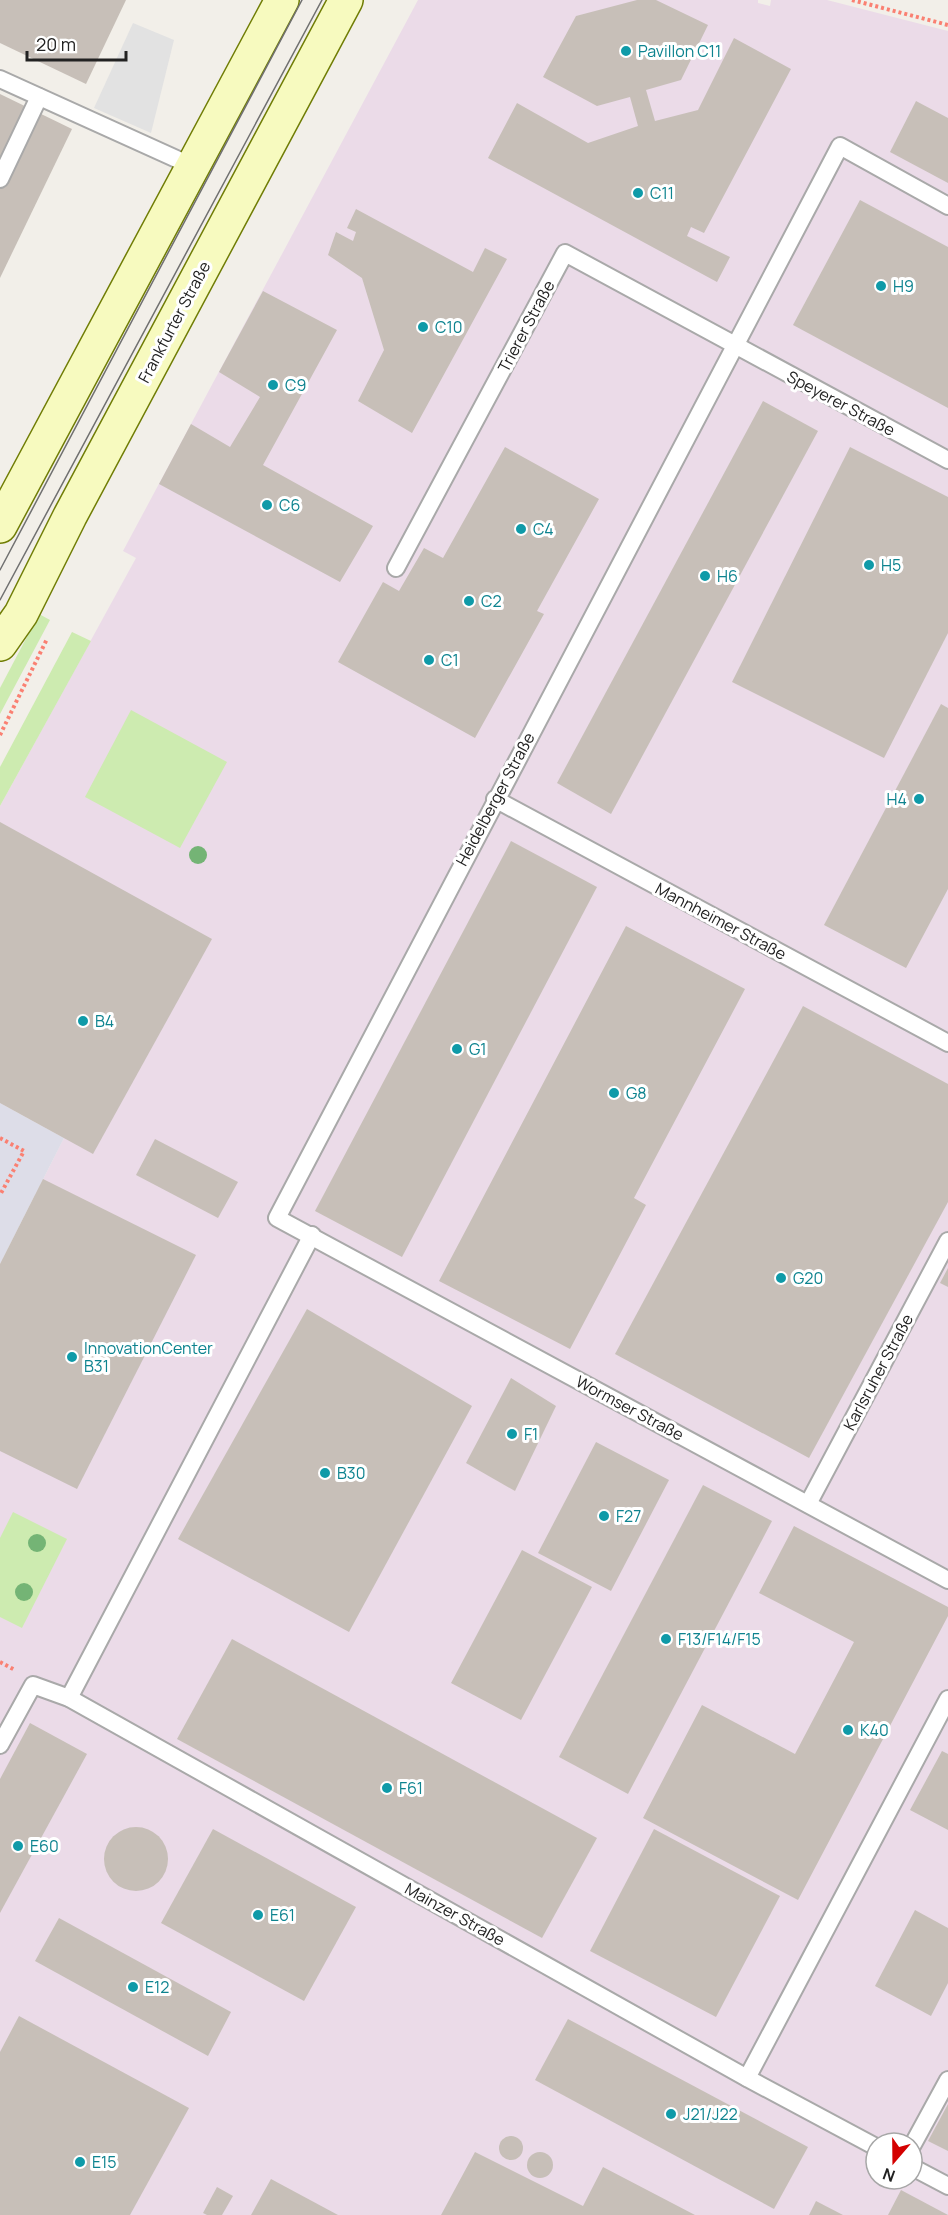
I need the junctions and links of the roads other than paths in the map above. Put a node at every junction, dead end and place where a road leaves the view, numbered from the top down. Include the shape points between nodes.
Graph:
1 (282, 0) edge
2 (346, 0) edge
3 (0, 79) edge
4 (39, 97) junction
5 (192, 166) junction
6 (0, 178) edge
7 (948, 206) edge
8 (733, 345) junction
9 (948, 460) edge
10 (0, 526) edge
11 (396, 568) dead end
12 (0, 644) edge
13 (495, 799) junction
14 (948, 1043) edge
15 (312, 1235) junction
16 (948, 1240) edge
17 (808, 1504) junction
18 (948, 1580) edge
19 (69, 1698) junction
20 (948, 1699) edge
21 (0, 1745) edge
22 (747, 2078) junction
23 (948, 2080) edge
24 (920, 2131) edge
25 (864, 2141) edge
26 (924, 2173) edge
27 (948, 2186) edge

1 - 5 main road
2 - 12 main road, Frankfurter Straße via 21,614
3 - 4 lane
4 - 5 lane
4 - 6 lane
5 - 10 main road
7 - 8 lane, Heidelberger Straße via 840,146
8 - 9 lane, Speyerer Straße
8 - 11 lane, Trierer Straße via 564,253
8 - 13 lane, Heidelberger Straße
13 - 14 lane, Mannheimer Straße
13 - 15 lane, Heidelberger Straße via 277,1218
15 - 17 lane, Wormser Straße
15 - 19 lane
16 - 17 lane, Karlsruher Straße
17 - 18 lane, Wormser Straße
19 - 21 lane, Mainzer Straße via 33,1685
19 - 22 lane, Mainzer Straße
20 - 22 lane
22 - 25 lane, Mainzer Straße
23 - 24 lane
26 - 27 lane

